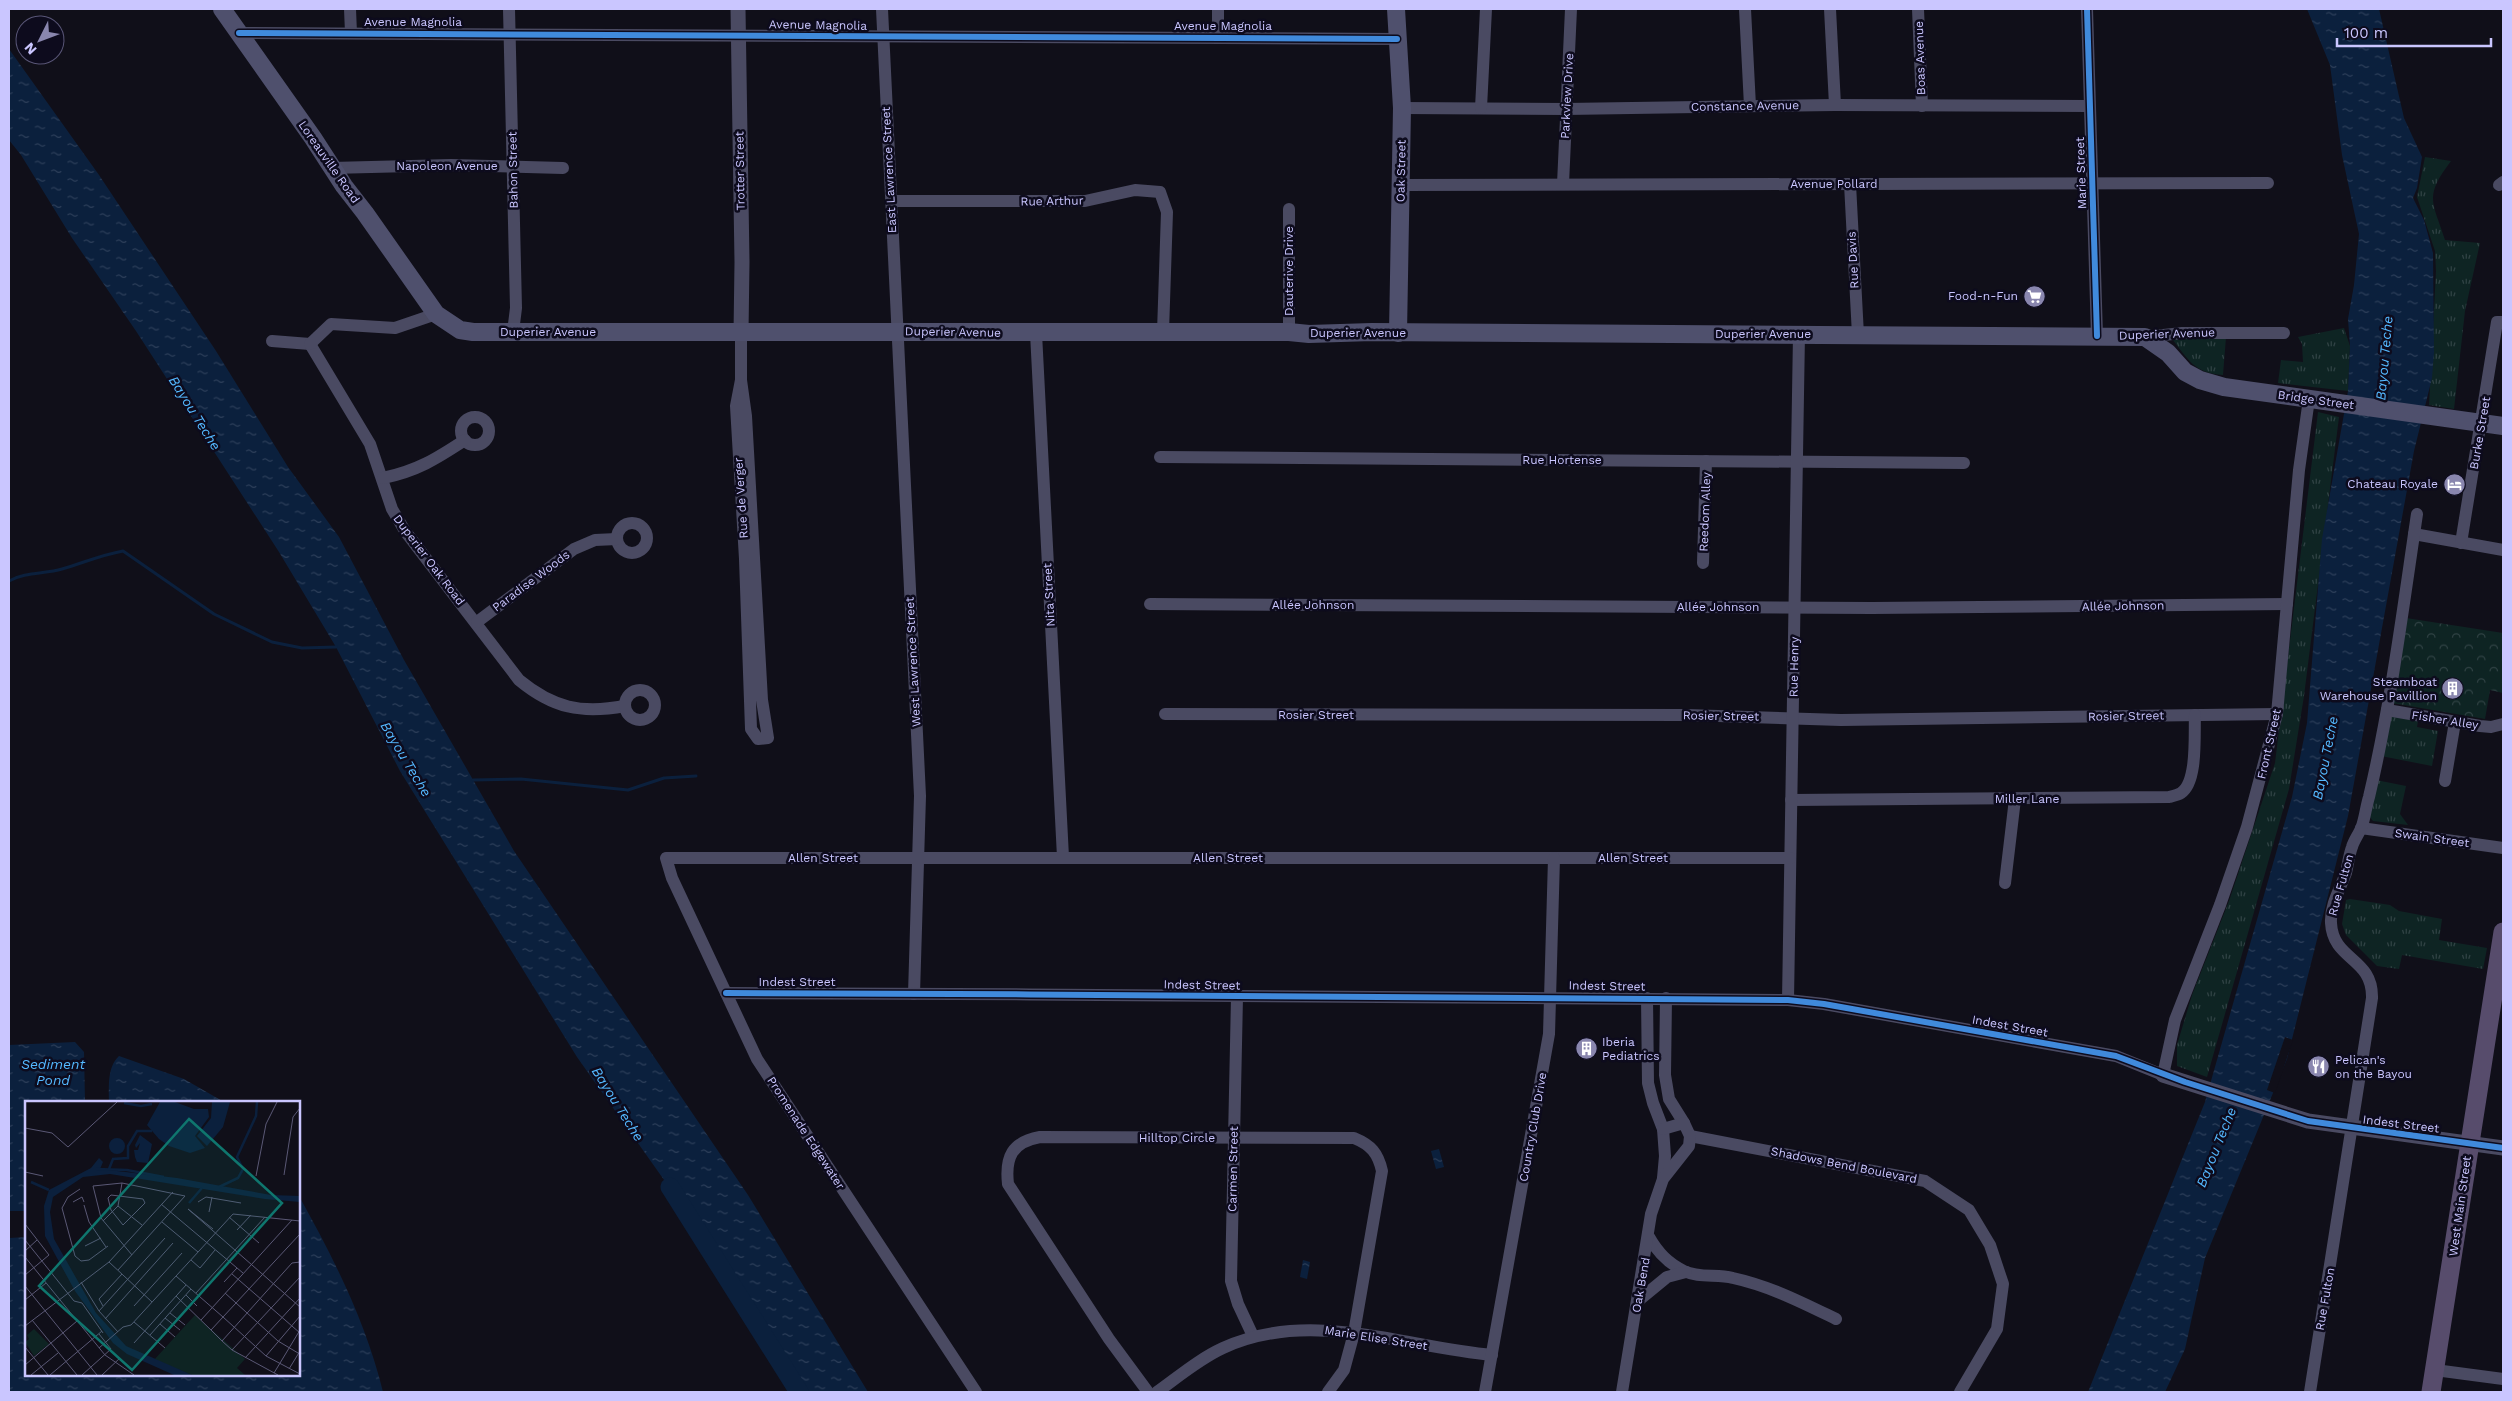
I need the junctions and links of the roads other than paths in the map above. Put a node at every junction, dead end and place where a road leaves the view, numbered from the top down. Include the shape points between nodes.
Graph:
1 (222, 9) edge
2 (350, 9) edge
3 (509, 9) edge
4 (738, 9) edge
5 (882, 9) edge
6 (1218, 9) edge
7 (1396, 9) edge
8 (1486, 9) edge
9 (1571, 9) edge
10 (1745, 9) edge
11 (1830, 9) edge
12 (1918, 9) edge
13 (2087, 9) edge
14 (239, 33) junction
15 (351, 33) junction
16 (510, 34) junction
17 (738, 35) junction
18 (883, 37) junction
19 (1218, 38) junction
20 (1397, 38) junction
21 (1835, 105) junction
22 (1750, 106) junction
23 (1922, 106) junction
24 (2089, 106) junction
25 (1402, 108) junction
26 (1481, 108) junction
27 (1566, 110) junction
28 (514, 166) junction
29 (331, 168) junction
30 (563, 168) dead end
31 (2268, 183) dead end
32 (1563, 184) junction
33 (1850, 184) junction
34 (2092, 184) junction
35 (1400, 185) junction
36 (891, 201) junction
37 (1288, 209) dead end
38 (436, 314) junction
39 (2500, 322) edge
40 (896, 331) junction
41 (513, 332) junction
42 (1163, 332) junction
43 (1289, 332) junction
44 (741, 333) junction
45 (1036, 333) junction
46 (1398, 333) junction
47 (2284, 333) dead end
48 (1800, 334) junction
49 (1858, 335) junction
50 (2097, 336) junction
51 (2145, 337) junction
52 (272, 341) dead end
53 (310, 344) junction
54 (2309, 399) junction
55 (2482, 423) junction
56 (2503, 426) edge
57 (465, 440) dead end
58 (1160, 457) dead end
59 (1706, 461) junction
60 (1797, 461) junction
61 (1964, 463) dead end
62 (383, 478) junction
63 (2417, 514) dead end
64 (2414, 534) junction
65 (617, 539) dead end
66 (2461, 543) junction
67 (2503, 550) edge
68 (1703, 563) dead end
69 (1150, 604) dead end
70 (2287, 604) junction
71 (1795, 608) junction
72 (477, 622) junction
73 (756, 675) dead end
74 (625, 706) dead end
75 (2387, 710) junction
76 (1165, 714) dead end
77 (2277, 714) junction
78 (2194, 715) junction
79 (1793, 717) junction
80 (2455, 722) junction
81 (2503, 724) edge
82 (2445, 782) dead end
83 (2015, 799) junction
84 (1791, 800) junction
85 (2361, 828) junction
86 (2503, 848) edge
87 (1063, 857) junction
88 (666, 858) joint
89 (918, 858) junction
90 (1554, 858) junction
91 (1790, 858) junction
92 (2005, 882) dead end
93 (2503, 932) edge
94 (726, 993) junction
95 (914, 994) junction
96 (1551, 996) junction
97 (1237, 997) junction
98 (1647, 998) junction
99 (1666, 998) junction
100 (1788, 1000) junction
101 (2163, 1075) junction
102 (1684, 1123) junction
103 (2352, 1128) junction
104 (1663, 1129) junction
105 (1690, 1136) junction
106 (1233, 1138) junction
107 (2470, 1144) junction
108 (2503, 1148) edge
109 (1662, 1179) junction
110 (1649, 1238) junction
111 (1686, 1272) junction
112 (1639, 1300) junction
113 (1836, 1319) dead end
114 (1354, 1333) junction
115 (1253, 1336) junction
116 (1492, 1355) junction
117 (2435, 1370) junction
118 (2503, 1379) edge
119 (976, 1392) edge
120 (1148, 1392) edge
121 (1157, 1392) edge
122 (1328, 1392) edge
123 (1484, 1392) edge
124 (1622, 1392) edge
125 (1960, 1392) edge
126 (2310, 1392) edge
127 (2431, 1392) edge

1 - 14 main road, Loreauville Road
2 - 15 street
3 - 16 street, Bahon Street
4 - 17 street, Trotter Street
5 - 18 street, East Lawrence Street
6 - 19 street
7 - 20 main road, Oak Street
8 - 26 street
9 - 27 street, Parkview Drive
10 - 22 street
11 - 21 street
12 - 23 street, Boas Avenue
13 - 24 street, Marie Street
14 - 15 street, Avenue Magnolia
14 - 29 main road, Loreauville Road
15 - 16 street, Avenue Magnolia
16 - 17 street, Avenue Magnolia
16 - 28 street, Bahon Street
17 - 18 street, Avenue Magnolia
17 - 44 street, Trotter Street
18 - 19 street, Avenue Magnolia
18 - 36 street, East Lawrence Street
19 - 20 street, Avenue Magnolia
20 - 25 main road, Oak Street
21 - 22 street, Constance Avenue
21 - 23 street, Constance Avenue
22 - 27 street, Constance Avenue
23 - 24 street, Constance Avenue
24 - 34 street, Marie Street
25 - 26 street, Constance Avenue
25 - 35 main road, Oak Street
26 - 27 street, Constance Avenue
27 - 32 street, Parkview Drive
28 - 29 street, Napoleon Avenue
28 - 30 street, Napoleon Avenue
28 - 41 street, Bahon Street via 516,308
29 - 38 main road, Loreauville Road
31 - 34 street, Avenue Pollard
32 - 33 street, Avenue Pollard
32 - 35 street, Avenue Pollard
33 - 34 street, Avenue Pollard
33 - 49 street, Rue Davis
34 - 50 street, Marie Street
35 - 46 main road, Oak Street
36 - 40 street, East Lawrence Street
36 - 42 street, Rue Arthur via 1085,202 1135,190 1160,192 1166,212
37 - 43 street, Dauterive Drive
38 - 41 main road, Duperier Avenue via 460,330
38 - 53 street via 395,328 331,324
39 - 55 street, Burke Street
40 - 44 main road, Duperier Avenue
40 - 45 main road, Duperier Avenue
40 - 89 street, West Lawrence Street via 920,796
41 - 44 main road, Duperier Avenue
42 - 43 main road, Duperier Avenue
42 - 45 main road, Duperier Avenue
43 - 46 main road, Duperier Avenue
44 - 73 street, Rue de Verger via 741,380 736,406 743,437
45 - 87 street, Nita Street
46 - 48 main road, Duperier Avenue
47 - 51 street, Duperier Avenue via 2182,333
48 - 49 main road, Duperier Avenue
48 - 60 street, Rue Henry
49 - 50 main road, Duperier Avenue
50 - 51 main road, Duperier Avenue
51 - 54 main road, Bridge Street via 2185,372 2200,380 2224,387
52 - 53 street
53 - 62 street, Duperier Oak Road via 370,444
54 - 55 main road, Bridge Street
54 - 70 street, Front Street
55 - 56 main road, Bridge Street
55 - 66 street, Burke Street
57 - 62 street via 431,462 407,473
58 - 59 street, Rue Hortense
59 - 60 street, Rue Hortense
59 - 68 street, Reedom Alley
60 - 61 street, Rue Hortense
60 - 71 street, Rue Henry
62 - 72 street, Duperier Oak Road via 392,509 405,531
63 - 64 street, Rue Fulton
64 - 66 street
64 - 75 street, Rue Fulton
65 - 72 street, Paradise Woods via 596,540 574,549
66 - 67 street
69 - 71 street, Allée Johnson
70 - 71 street, Allée Johnson
70 - 77 street, Front Street
71 - 79 street, Rue Henry
72 - 74 street, Duperier Oak Road via 519,680 538,696 562,706 587,710
75 - 80 street, Fisher Alley
75 - 85 street, Rue Fulton
76 - 79 street, Rosier Street
77 - 78 street, Rosier Street
77 - 101 street, Front Street via 2246,827 2220,905 2175,1020
78 - 79 street, Rosier Street via 1841,720
78 - 83 street, Miller Lane via 2190,782 2182,792 2170,798
79 - 84 street, Rue Henry
80 - 81 street, Fisher Alley via 2491,727
80 - 82 street
83 - 84 street, Miller Lane
83 - 92 street
84 - 91 street, Rue Henry
85 - 86 street, Swain Street
85 - 103 street, Rue Fulton via 2332,908 2331,923 2339,948 2368,974 2372,986
87 - 89 street, Allen Street
87 - 90 street, Allen Street
88 - 89 street, Allen Street
88 - 94 street, Promenade Edgewater via 672,878
89 - 95 street, West Lawrence Street
90 - 91 street, Allen Street
90 - 96 street, Country Club Drive
91 - 100 street, Rue Henry
93 - 107 main road, West Main Street
94 - 95 street, Indest Street
94 - 119 street, Promenade Edgewater via 757,1059
95 - 97 street, Indest Street
96 - 97 street, Indest Street
96 - 98 street, Indest Street
96 - 116 street, Country Club Drive via 1549,1034
97 - 106 street, Carmen Street
98 - 99 street, Indest Street
98 - 104 street, Oak Bend via 1648,1083
99 - 100 street, Indest Street
99 - 102 street via 1665,1075 1669,1099
100 - 101 street, Indest Street via 2116,1056
101 - 103 street, Indest Street via 2308,1121
102 - 104 street
102 - 105 street
103 - 107 street, Indest Street
103 - 126 street, Rue Fulton
104 - 109 street, Oak Bend via 1665,1156
105 - 109 street, Oak Bend via 1689,1146
105 - 125 street, Shadows Bend Boulevard via 1925,1181 1969,1210 1990,1244 2003,1284 1996,1329
106 - 114 street, Hilltop Circle via 1354,1138 1374,1150 1382,1171
106 - 115 street, Carmen Street via 1231,1280
106 - 120 street, Hilltop Circle via 1040,1137 1027,1139 1016,1146 1009,1158 1006,1170 1008,1184 1109,1339
107 - 108 street, Indest Street
107 - 117 main road, West Main Street
109 - 110 street, Oak Bend via 1651,1214
110 - 111 street via 1668,1262
110 - 112 street, Oak Bend
111 - 112 street via 1667,1277
111 - 113 street via 1733,1278 1789,1296
112 - 124 street, Oak Bend
114 - 115 street, Marie Elise Street via 1297,1330
114 - 116 street, Marie Elise Street
114 - 122 street, Hilltop Circle via 1344,1370
115 - 121 street, Marie Elise Street via 1200,1360
116 - 123 street, Country Club Drive
117 - 118 street
117 - 127 main road, West Main Street

